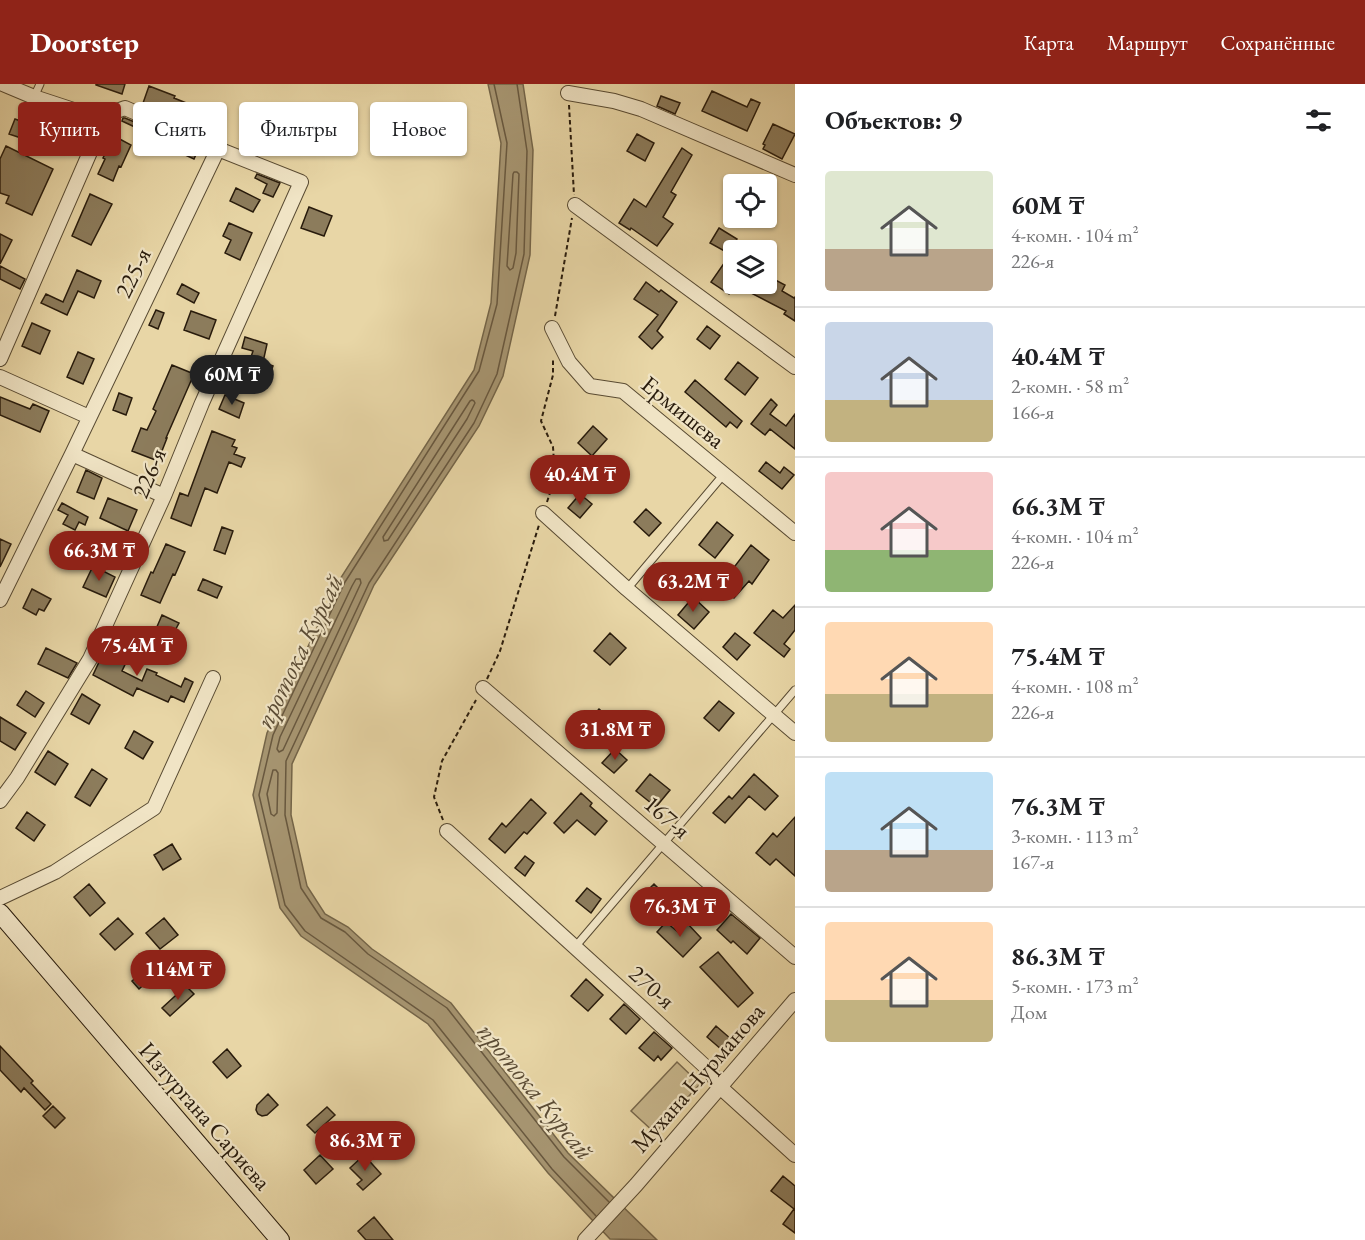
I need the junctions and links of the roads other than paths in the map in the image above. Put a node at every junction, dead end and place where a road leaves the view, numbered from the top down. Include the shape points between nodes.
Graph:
1 (3, 84) edge
2 (37, 90) edge
3 (568, 93) road end
4 (64, 102) edge
5 (227, 152) edge
6 (88, 156) edge
7 (214, 156) edge
8 (795, 175) edge
9 (575, 205) road end
10 (552, 328) road end
11 (0, 359) edge
12 (795, 367) edge
13 (0, 377) edge
14 (89, 417) junction
15 (72, 454) junction
16 (724, 474) junction
17 (164, 496) junction
18 (543, 513) road end
19 (795, 533) edge
20 (627, 589) junction
21 (0, 600) edge
22 (213, 678) dead end
23 (483, 688) road end
24 (795, 690) edge
25 (774, 715) junction
26 (795, 734) edge
27 (0, 801) edge
28 (447, 831) road end
29 (664, 844) junction
30 (0, 898) edge
31 (0, 914) edge
32 (574, 947) junction
33 (795, 957) edge
34 (795, 999) edge
35 (720, 1087) junction
36 (795, 1155) edge
37 (280, 1240) edge
38 (585, 1240) edge

1 - 2 street
2 - 4 street
3 - 8 street via 641,109
5 - 17 street, 226-я via 301,182
6 - 11 street
7 - 14 street, 225-я
9 - 12 street
10 - 16 street, Ермишева via 569,362 590,386 623,391
13 - 14 street
14 - 15 street, 225-я
15 - 17 street
15 - 21 street, 225-я
16 - 19 street, Ермишева
16 - 20 lane
17 - 27 street, 226-я via 90,659
18 - 20 street
20 - 25 street
22 - 30 street via 154,808 55,872
23 - 29 street, 167-я
24 - 25 lane
25 - 26 street
25 - 29 lane
28 - 32 street, 270-я
29 - 32 lane
29 - 33 street, 167-я
31 - 37 street, Изтургана Сариева
32 - 35 street, 270-я via 710,1071
34 - 35 street, Мухана Нурманова
35 - 36 street, 270-я
35 - 38 street, Мухана Нурманова

